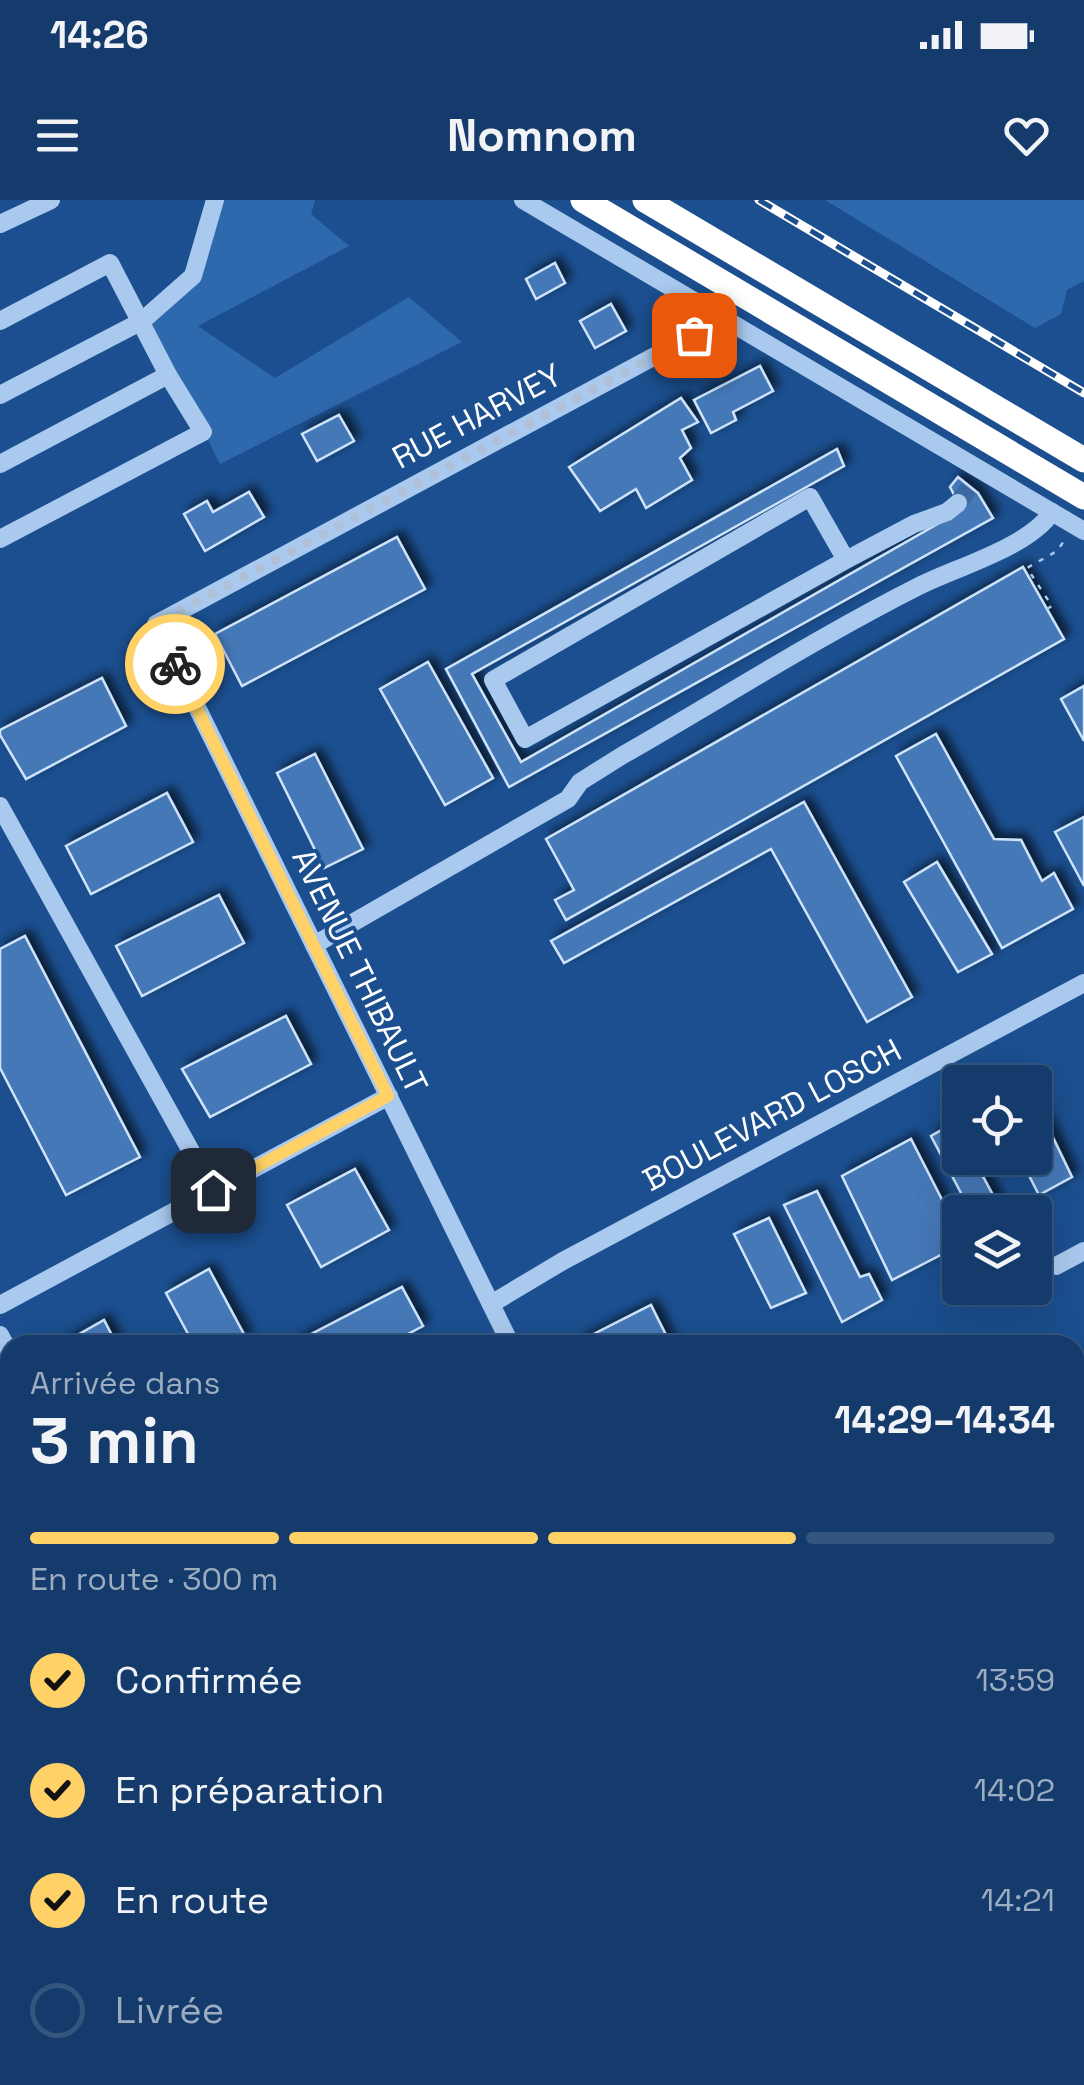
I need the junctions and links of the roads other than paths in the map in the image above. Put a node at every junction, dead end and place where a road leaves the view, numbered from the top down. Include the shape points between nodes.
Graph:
1 (50, 200) edge
2 (215, 200) edge
3 (524, 200) edge
4 (582, 200) edge
5 (645, 200) edge
6 (0, 224) edge
7 (715, 314) junction
8 (0, 321) edge
9 (142, 321) junction
10 (168, 375) junction
11 (0, 396) edge
12 (1084, 460) edge
13 (0, 464) edge
14 (981, 470) junction
15 (970, 487) tunnel mouth
16 (1084, 497) edge
17 (958, 502) tunnel mouth
18 (1052, 512) junction
19 (1076, 533) edge
20 (0, 540) edge
21 (846, 560) junction
22 (156, 624) joint
23 (0, 806) edge
24 (314, 946) junction
25 (1084, 983) edge
26 (388, 1096) junction
27 (213, 1190) junction
28 (1084, 1251) edge
29 (1056, 1266) dead end
30 (491, 1304) junction
31 (0, 1305) edge
32 (506, 1335) edge

1 - 6 street
2 - 9 street via 193,276
3 - 7 street
4 - 16 highway
5 - 12 highway
7 - 14 street
7 - 22 street, RUE HARVEY via 694,335
8 - 9 street via 110,263
9 - 10 street
9 - 11 street
10 - 13 street
10 - 20 street via 203,432
14 - 15 street
14 - 18 street
17 - 21 street
18 - 19 street
18 - 24 street via 1013,544 920,586 640,746 580,782 568,799
21 - 21 street via 525,739 492,680 810,497
22 - 24 street, AVENUE THIBAULT
23 - 27 street
24 - 26 street, AVENUE THIBAULT
25 - 30 street, BOULEVARD LOSCH
26 - 27 street
26 - 30 street, AVENUE THIBAULT
27 - 31 street
28 - 29 street
30 - 32 street, AVENUE THIBAULT

